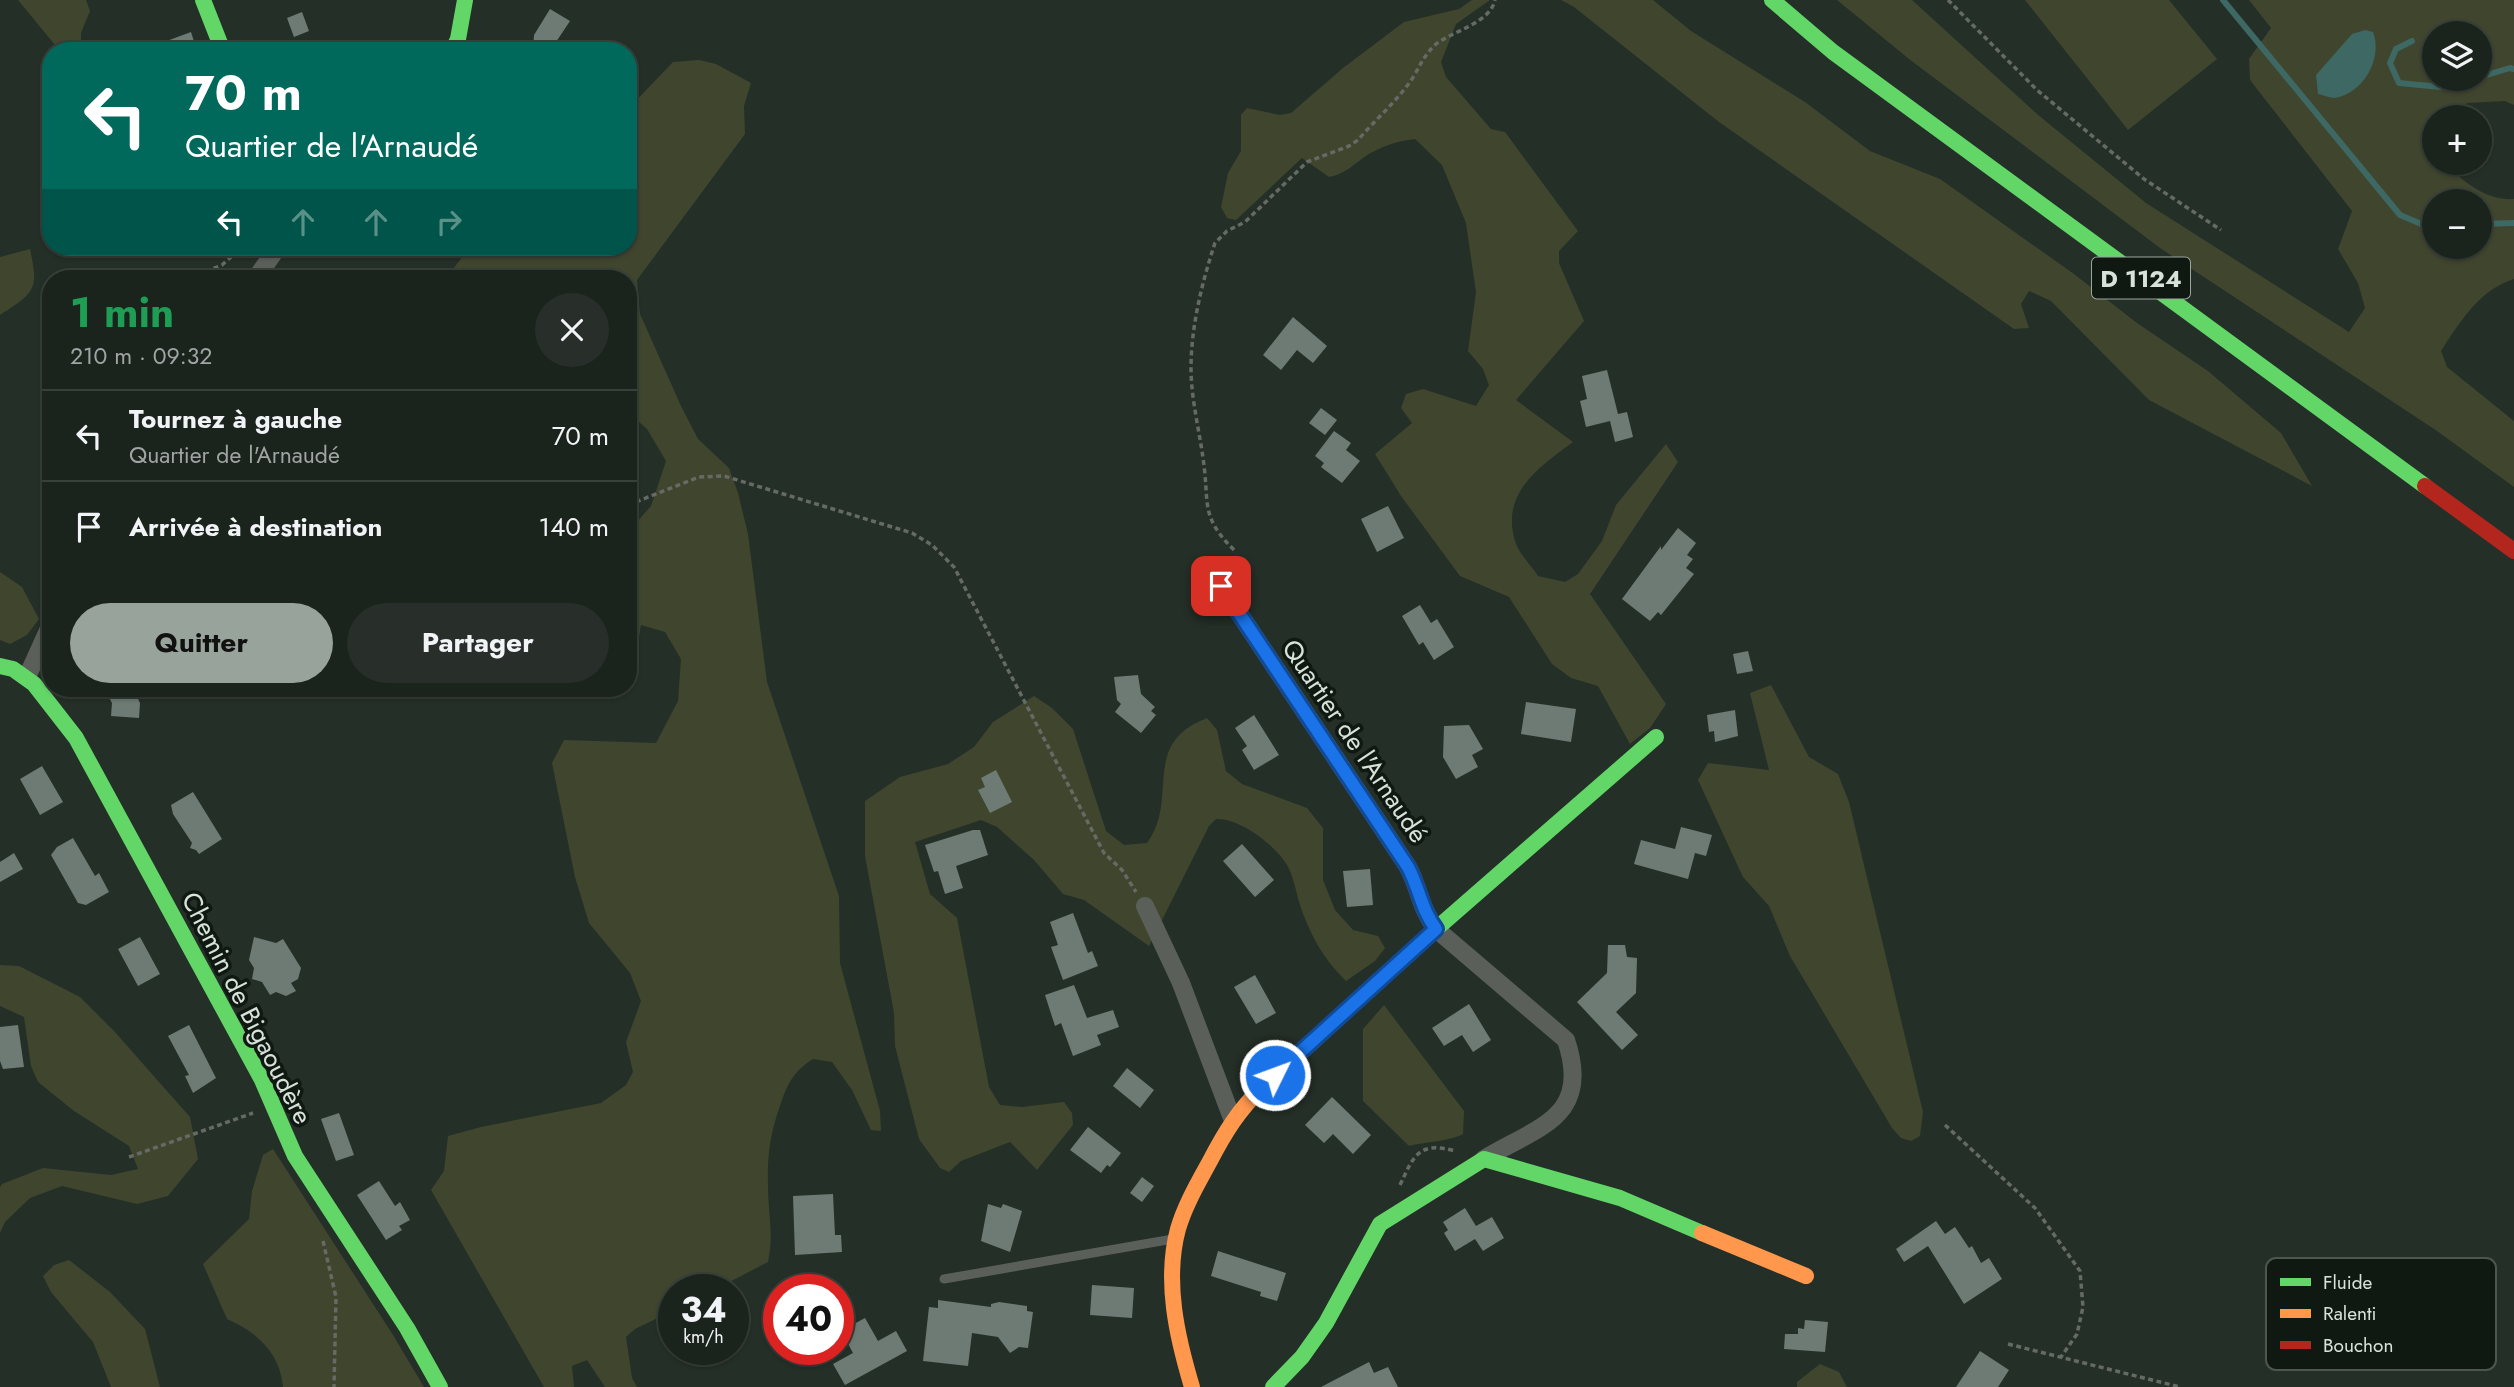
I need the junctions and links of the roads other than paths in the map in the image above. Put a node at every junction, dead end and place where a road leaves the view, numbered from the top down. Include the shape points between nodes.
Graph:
1 (203, 0) edge
2 (465, 0) edge
3 (1772, 0) edge
4 (219, 42) edge
5 (456, 42) edge
6 (2514, 551) edge
7 (1221, 586) dead end
8 (42, 644) edge
9 (0, 666) edge
10 (27, 677) junction
11 (42, 693) edge
12 (46, 697) edge
13 (1656, 737) dead end
14 (1145, 906) road end
15 (1436, 929) junction
16 (1232, 1118) junction
17 (1484, 1159) junction
18 (1176, 1238) junction
19 (1806, 1276) dead end
20 (944, 1279) dead end
21 (440, 1387) edge
22 (1192, 1387) edge
23 (1273, 1387) edge

1 - 4 main road
2 - 5 main road
3 - 6 main road, D 1124 via 1833,52
7 - 15 street, Quartier de l'Arnaudé via 1408,867 1420,890 1423,912
8 - 10 street
9 - 10 main road, Chemin de Bigaoudère
10 - 11 main road, Chemin de Bigaoudère
12 - 21 main road, Chemin de Bigaoudère via 76,738 262,1080 295,1156
13 - 15 main road
14 - 16 street via 1181,983
15 - 16 main road
15 - 17 street, Quartier de l'Arnaudé via 1549,1024 1566,1041 1574,1064 1572,1094 1561,1114
16 - 18 main road via 1186,1208
17 - 19 main road via 1620,1198
17 - 23 main road, Quartier de l'Arnaudé via 1380,1224 1326,1323
18 - 20 lane
18 - 22 main road via 1173,1294 1177,1332

